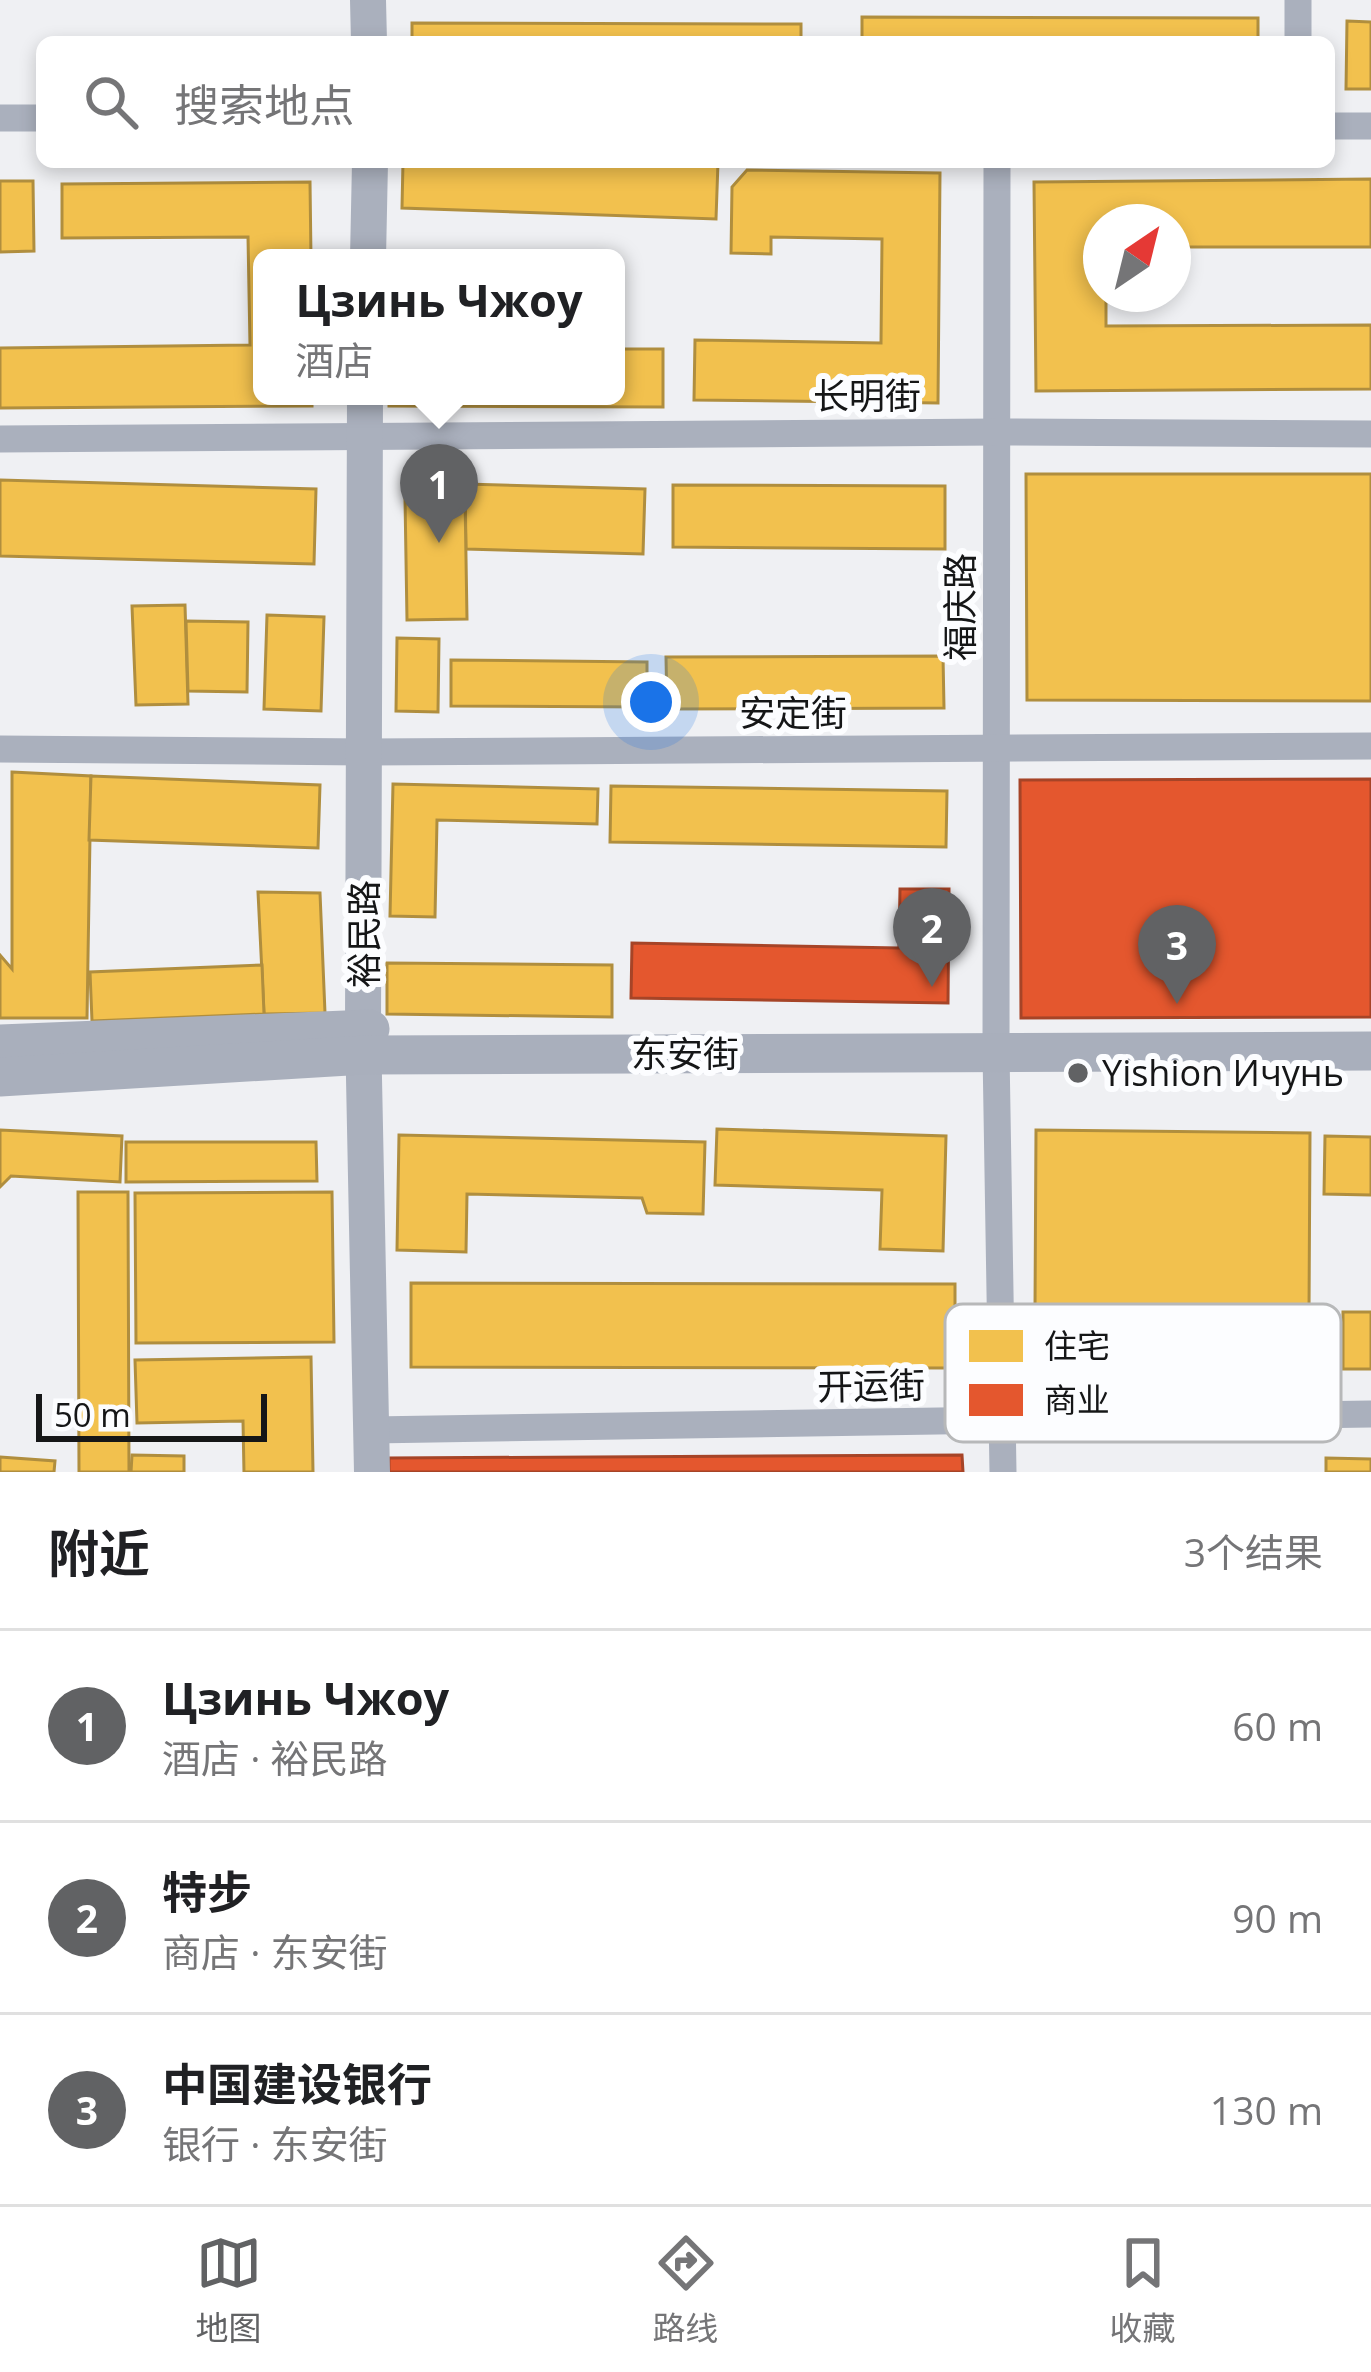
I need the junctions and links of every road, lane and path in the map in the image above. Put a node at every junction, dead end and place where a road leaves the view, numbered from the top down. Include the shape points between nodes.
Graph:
1 (368, 0) edge
2 (1298, 0) edge
3 (369, 36) edge
4 (1298, 36) edge
5 (0, 118) edge
6 (36, 118) edge
7 (1335, 126) edge
8 (1371, 126) edge
9 (370, 168) edge
10 (997, 168) edge
11 (368, 249) edge
12 (365, 405) edge
13 (997, 432) junction
14 (1371, 434) edge
15 (364, 435) junction
16 (0, 439) edge
17 (1371, 746) edge
18 (996, 748) junction
19 (0, 749) edge
20 (365, 752) junction
21 (1371, 1024) edge
22 (996, 1039) junction
23 (364, 1042) junction
24 (0, 1044) edge
25 (1371, 1051) edge
26 (0, 1077) edge
27 (1001, 1304) edge
28 (1341, 1414) edge
29 (1371, 1414) edge
30 (945, 1421) edge
31 (372, 1430) junction
32 (372, 1472) edge

1 - 3 street
2 - 4 street
5 - 6 street
7 - 8 street
9 - 11 street
10 - 13 street, 福庆路
12 - 15 street, 裕民路
13 - 14 street, 长明街
13 - 15 street, 长明街
13 - 18 street, 福庆路
15 - 16 street, 长明街
15 - 20 street, 裕民路
17 - 18 street, 安定街
18 - 20 street, 安定街
18 - 22 street, 福庆路
19 - 20 street, 安定街
20 - 23 street, 裕民路
21 - 22 main road, 东安街
22 - 23 main road, 东安街
22 - 25 main road, 东安街
22 - 27 street, 福庆路
23 - 24 main road, 东安街
23 - 26 main road, 东安街
23 - 31 street, 裕民路
28 - 29 street, 开运街
30 - 31 street, 开运街
31 - 32 street, 裕民路

